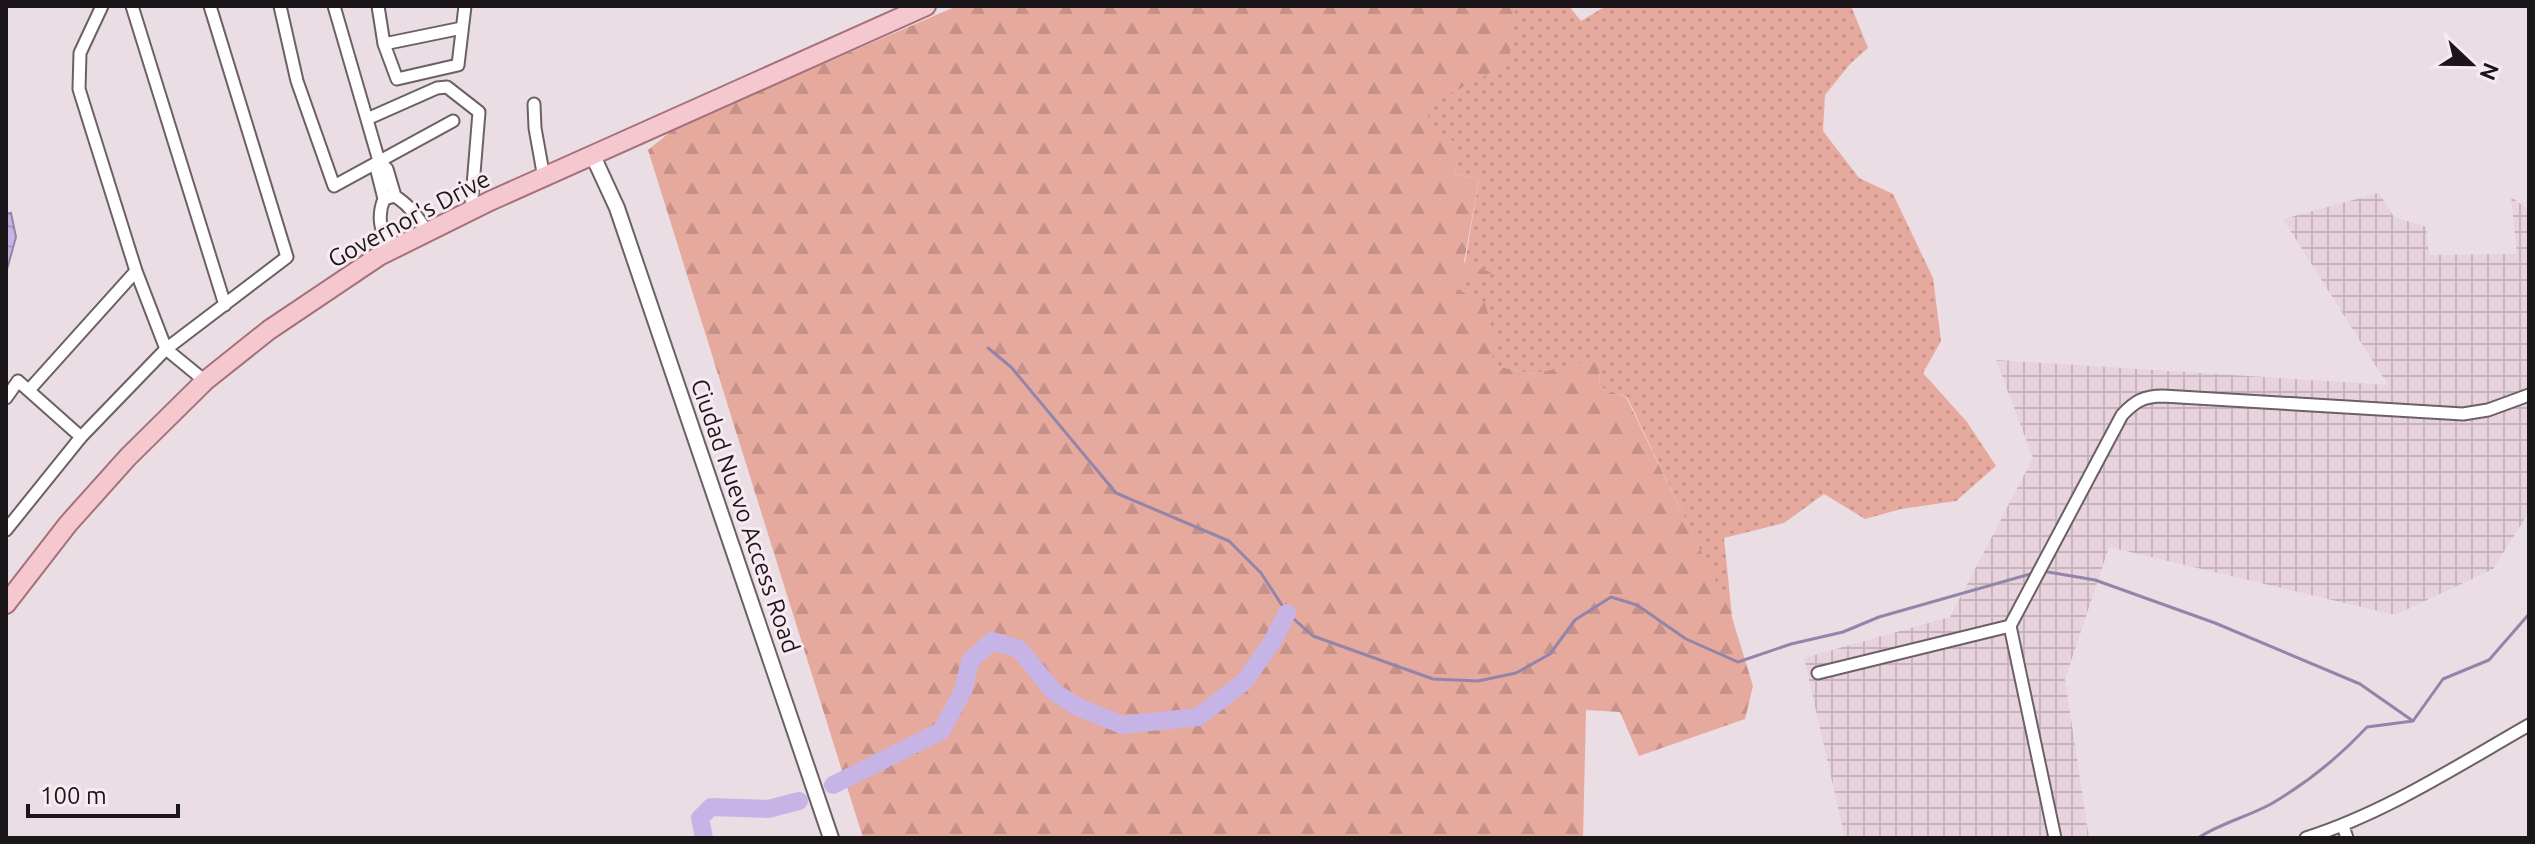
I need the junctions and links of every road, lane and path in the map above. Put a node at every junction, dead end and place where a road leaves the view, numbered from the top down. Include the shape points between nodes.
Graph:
1 (102, 6) edge
2 (132, 6) edge
3 (210, 6) edge
4 (280, 6) edge
5 (334, 6) edge
6 (378, 6) edge
7 (465, 6) edge
8 (926, 6) edge
9 (462, 28) junction
10 (384, 44) junction
11 (534, 104) dead end
12 (367, 119) junction
13 (453, 121) dead end
14 (598, 154) junction
15 (379, 161) junction
16 (544, 178) junction
17 (390, 197) junction
18 (471, 210) junction
19 (427, 232) junction
20 (389, 251) junction
21 (136, 271) junction
22 (225, 305) junction
23 (166, 349) junction
24 (205, 381) junction
25 (29, 390) junction
26 (2529, 395) edge
27 (6, 398) edge
28 (81, 437) junction
29 (6, 530) edge
30 (6, 604) edge
31 (2010, 626) junction
32 (1818, 673) dead end
33 (2529, 725) edge
34 (2345, 832) edge
35 (831, 838) edge
36 (2055, 838) edge
37 (2306, 838) edge

1 - 21 street via 80,53 79,89
2 - 22 street
3 - 22 street via 287,257
4 - 15 street via 297,81 334,186
5 - 12 street
6 - 10 street
7 - 9 street
8 - 14 main road, Governor's Drive
9 - 10 street
9 - 10 street via 458,65 397,79
11 - 16 street
12 - 15 street
12 - 18 street via 447,87 479,112
13 - 15 street
14 - 16 main road, Governor's Drive
14 - 35 street, Ciudad Nuevo Access Road
15 - 17 street via 387,169
16 - 18 main road, Governor's Drive
17 - 19 street via 416,213
17 - 20 street via 379,212
18 - 19 main road, Governor's Drive
19 - 20 main road, Governor's Drive
20 - 24 main road, Governor's Drive via 309,302
21 - 23 street
21 - 25 street
22 - 23 street
23 - 24 street
23 - 28 street
24 - 30 main road, Governor's Drive via 68,524
25 - 27 street via 18,381
25 - 28 street
26 - 31 street via 2488,410 2439,414 2147,396 2122,415
28 - 29 street
31 - 32 street
31 - 36 street
33 - 34 street
34 - 37 street

